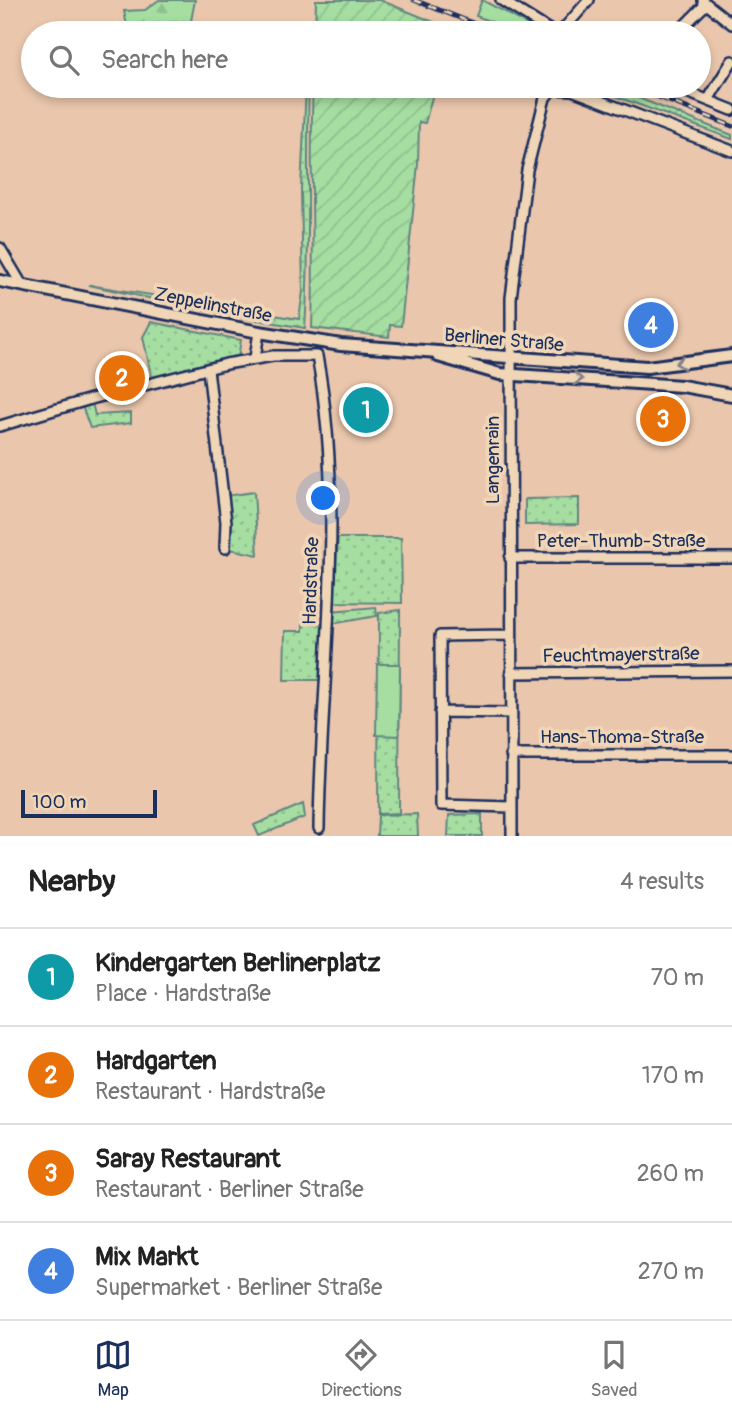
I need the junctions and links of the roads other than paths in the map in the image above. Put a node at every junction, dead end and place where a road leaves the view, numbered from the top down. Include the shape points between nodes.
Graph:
1 (501, 0) edge
2 (589, 0) edge
3 (703, 2) edge
4 (535, 21) edge
5 (571, 21) edge
6 (687, 21) edge
7 (732, 24) edge
8 (732, 61) edge
9 (711, 95) edge
10 (545, 98) edge
11 (593, 98) edge
12 (703, 98) edge
13 (708, 100) joint
14 (732, 110) edge
15 (732, 151) edge
16 (0, 248) edge
17 (0, 281) edge
18 (22, 285) junction
19 (259, 332) junction
20 (420, 351) junction
21 (732, 356) edge
22 (510, 357) junction
23 (256, 358) junction
24 (208, 369) junction
25 (510, 375) junction
26 (732, 395) edge
27 (0, 426) edge
28 (225, 548) dead end
29 (510, 558) junction
30 (732, 558) edge
31 (511, 635) junction
32 (732, 671) edge
33 (511, 673) junction
34 (440, 712) junction
35 (511, 713) junction
36 (511, 755) junction
37 (732, 755) edge
38 (511, 807) junction
39 (319, 828) dead end
40 (512, 836) edge

1 - 4 street
2 - 5 street
3 - 6 street
3 - 7 street
8 - 9 street
10 - 22 street, Langenrain via 527,170 511,298
11 - 15 street, Langenrain
12 - 13 street
13 - 14 street
16 - 18 street
17 - 18 street, Zeppelinstraße
18 - 19 street, Zeppelinstraße
19 - 20 street, Zeppelinstraße
19 - 23 street
20 - 22 street, Berliner Straße
20 - 25 street, Berliner Straße
21 -> 22 street, Berliner Straße via 647,367
22 - 25 street, Langenrain
23 - 24 street, Hardstraße
23 - 39 street, Hardstraße via 317,356 320,371 331,534
24 - 27 street, Hardstraße
24 - 28 street
25 -> 26 street, Berliner Straße via 682,386
25 - 29 street, Langenrain
29 - 30 street, Peter-Thumb-Straße
29 - 31 street, Langenrain
31 - 33 street, Langenrain
31 - 34 street via 439,636
32 - 33 street, Feuchtmayerstraße
33 - 35 street, Langenrain
34 - 35 street
34 - 38 street via 441,805
35 - 36 street, Langenrain
36 - 37 street, Hans-Thoma-Straße
36 - 38 street, Langenrain
38 - 40 street, Langenrain

